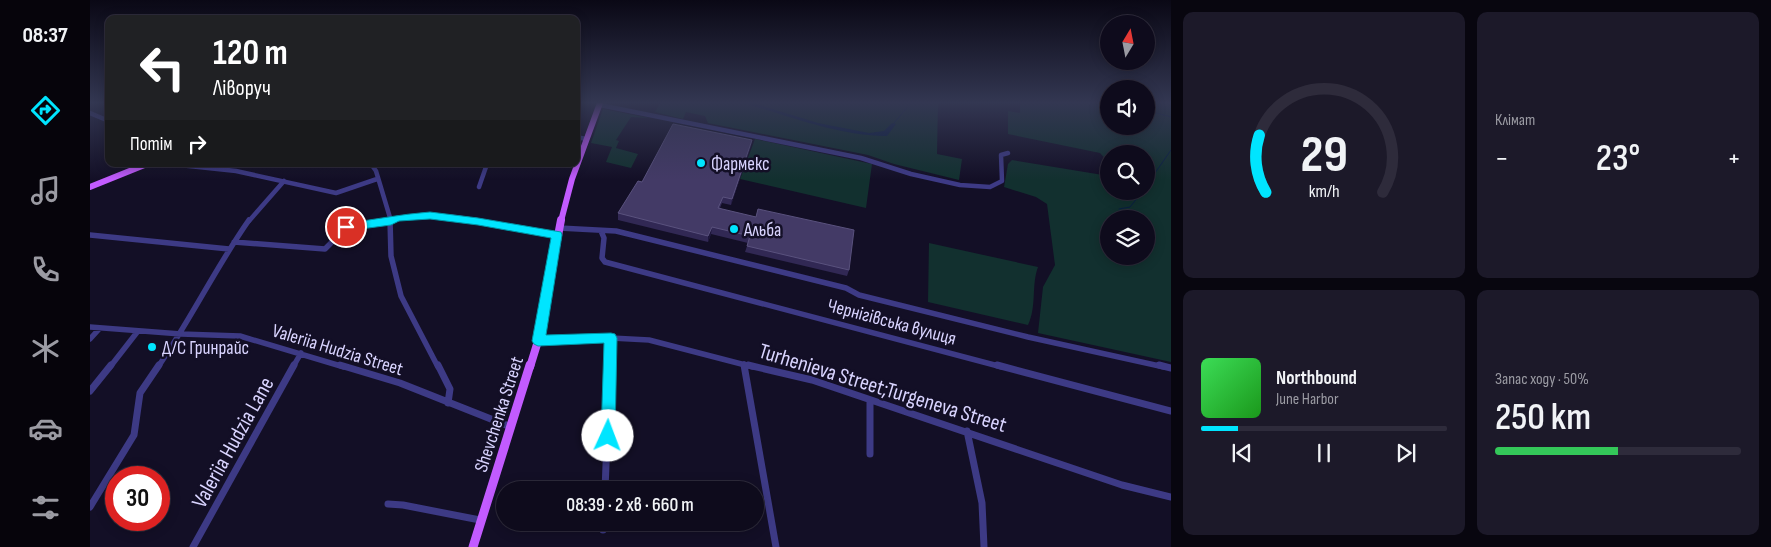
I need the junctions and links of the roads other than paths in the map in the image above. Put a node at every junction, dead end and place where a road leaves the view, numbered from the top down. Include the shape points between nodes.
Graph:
1 (590, 129) edge
2 (719, 129) edge
3 (580, 137) edge
4 (586, 138) junction
5 (1008, 153) dead end
6 (580, 155) edge
7 (140, 167) edge
8 (198, 167) edge
9 (373, 167) edge
10 (487, 167) edge
11 (576, 167) edge
12 (377, 179) junction
13 (284, 181) junction
14 (90, 187) edge
15 (479, 187) dead end
16 (391, 221) junction
17 (601, 231) junction
18 (558, 232) junction
19 (90, 236) edge
20 (234, 242) junction
21 (229, 249) junction
22 (90, 326) edge
23 (100, 328) junction
24 (138, 331) junction
25 (181, 334) junction
26 (611, 338) junction
27 (90, 339) edge
28 (538, 341) junction
29 (301, 354) junction
30 (744, 364) junction
31 (1171, 368) edge
32 (90, 391) edge
33 (870, 400) junction
34 (448, 402) junction
35 (1171, 411) edge
36 (512, 426) junction
37 (967, 431) junction
38 (870, 454) dead end
39 (605, 481) edge
40 (1171, 497) edge
41 (388, 504) dead end
42 (90, 507) edge
43 (480, 520) junction
44 (193, 547) edge
45 (473, 547) edge
46 (776, 547) edge
47 (984, 547) edge

1 - 4 main road, Shevchenka Street
2 - 5 street via 861,158 911,174 980,188 1002,181 1001,155
3 - 4 street
4 - 6 main road, Shevchenka Street
7 - 14 main road
8 - 13 street
9 - 12 street
10 - 15 street
11 - 18 main road, Shevchenka Street
12 - 13 street via 336,193
12 - 16 street
13 - 20 street via 252,216
16 - 18 street via 430,215
16 - 20 street via 337,230 325,249
16 - 34 street via 391,256 401,296 450,389
17 - 18 street
17 - 31 street, Чернігівська вулиця via 653,240 846,288 859,295
17 - 35 street, Чернігівська вулиця via 605,262
18 - 28 main road, Shevchenka Street
19 - 21 street
20 - 21 street
21 - 25 street
22 - 23 street, Valeriia Hudzia Street
23 - 24 street, Valeriia Hudzia Street
23 - 27 street
24 - 25 street, Valeriia Hudzia Street
24 - 32 street
25 - 29 street, Valeriia Hudzia Street via 240,336
25 - 42 street via 140,393 134,435
26 - 28 street, Turhenieva Street;Turgeneva Street
26 - 30 street, Turhenieva Street;Turgeneva Street via 649,340
26 - 39 street
28 - 36 main road, Shevchenka Street
29 - 34 street, Valeriia Hudzia Street via 400,383
29 - 44 street, Valeriia Hudzia Lane
30 - 33 street, Turhenieva Street;Turgeneva Street via 812,380
30 - 46 street
33 - 37 street, Turhenieva Street;Turgeneva Street
33 - 38 street
34 - 36 street, Valeriia Hudzia Street
36 - 43 main road, Shevchenka Street
37 - 40 street, Turhenieva Street;Turgeneva Street via 1122,486
37 - 47 street via 982,498
41 - 43 street
43 - 45 main road, Shevchenka Street

